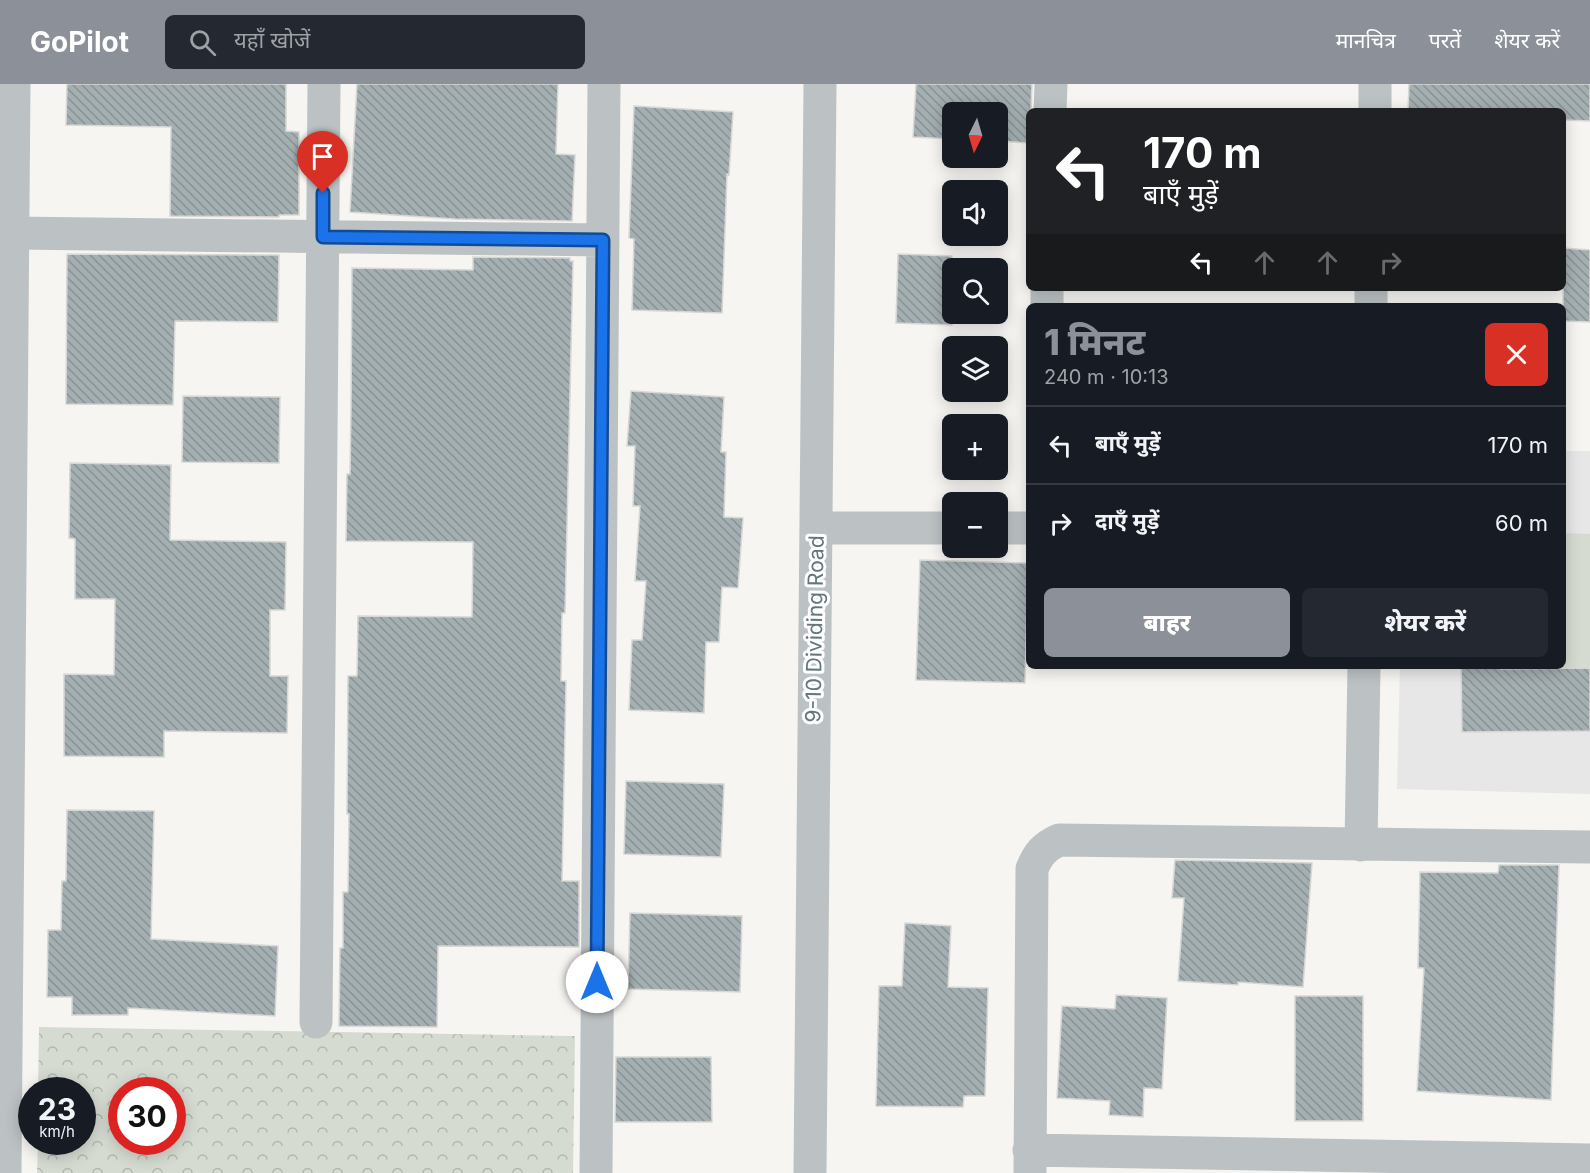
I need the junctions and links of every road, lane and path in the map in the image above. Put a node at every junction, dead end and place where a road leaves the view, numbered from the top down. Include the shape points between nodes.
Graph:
1 (14, 84) edge
2 (324, 84) edge
3 (604, 84) edge
4 (820, 84) edge
5 (1051, 84) edge
6 (1375, 84) edge
7 (1050, 108) edge
8 (1374, 108) edge
9 (13, 233) junction
10 (323, 237) junction
11 (603, 240) junction
12 (6, 516) edge
13 (816, 528) junction
14 (942, 528) edge
15 (1008, 528) edge
16 (1026, 528) edge
17 (1364, 669) edge
18 (1361, 845) junction
19 (1590, 847) edge
20 (316, 1022) dead end
21 (1590, 1160) edge
22 (1030, 1161) edge
23 (5, 1173) edge
24 (596, 1173) edge
25 (810, 1173) edge

1 - 9 street
2 - 10 street
3 - 11 street
4 - 13 street, 9-10 Dividing Road
5 - 7 street
6 - 8 street
9 - 10 street
9 - 12 street
10 - 11 street
10 - 20 street
11 - 24 street
12 - 23 street
13 - 14 street
13 - 25 street, 9-10 Dividing Road
15 - 16 street
17 - 18 street
18 - 19 street
18 - 22 street via 1059,840 1046,846 1032,869
21 - 22 street

